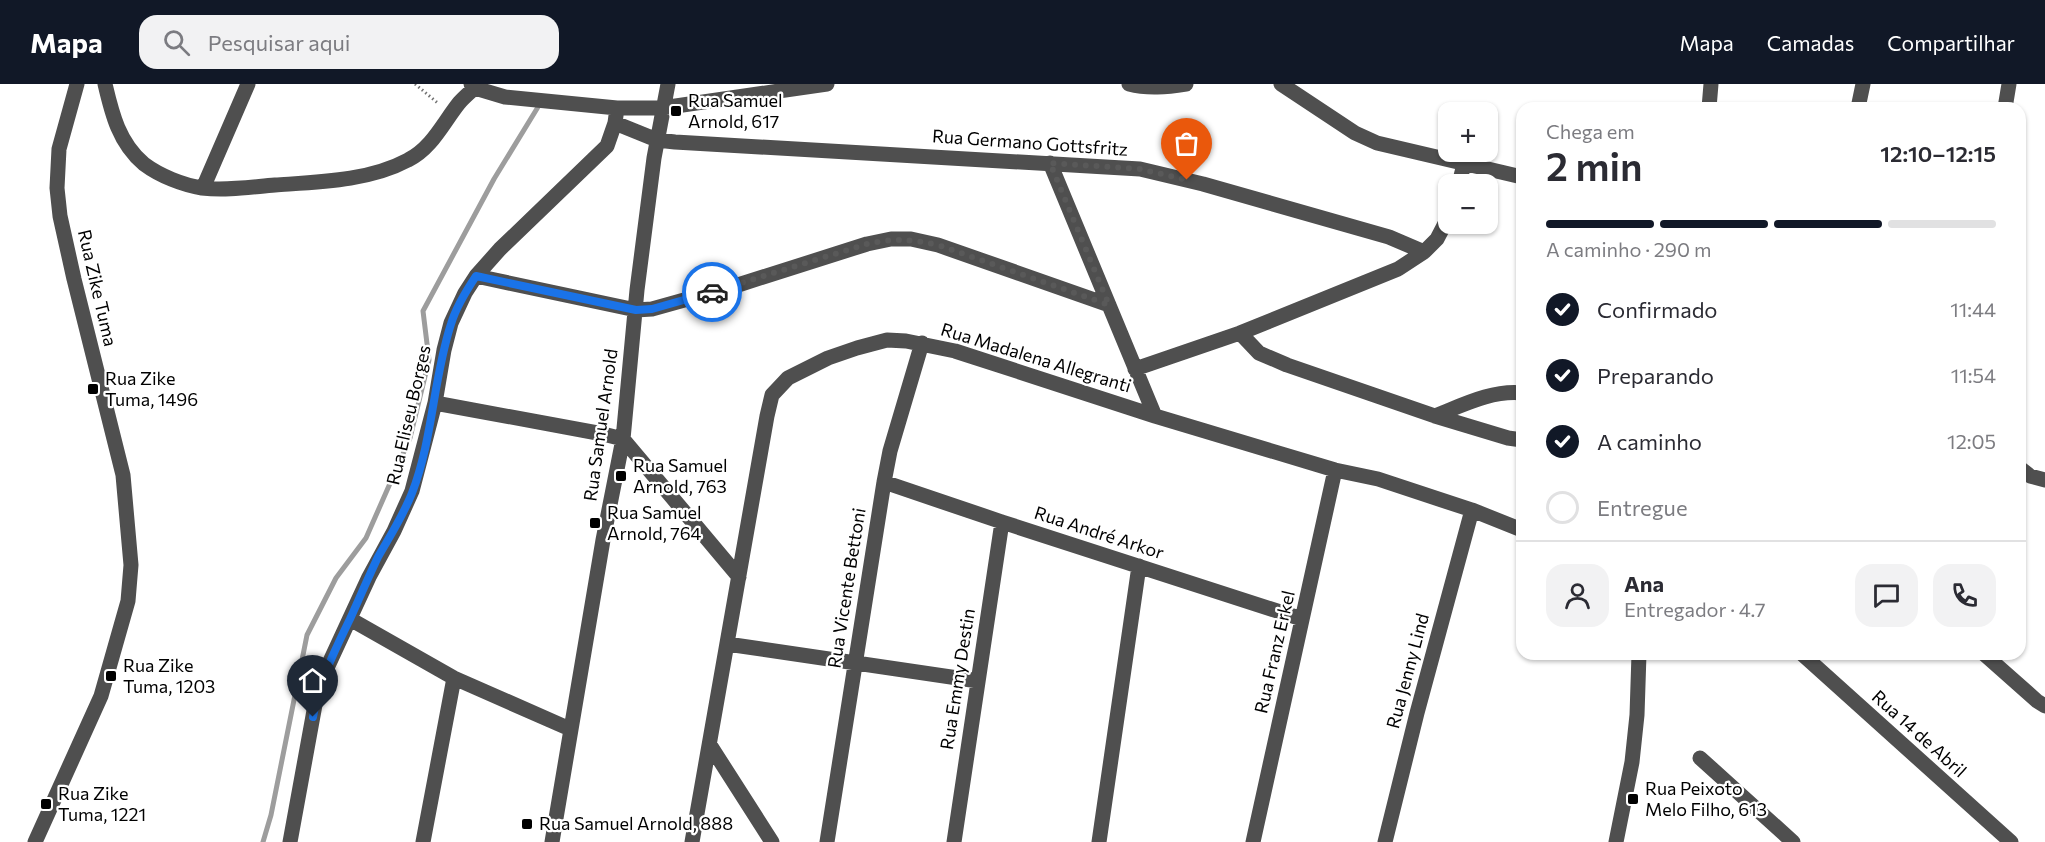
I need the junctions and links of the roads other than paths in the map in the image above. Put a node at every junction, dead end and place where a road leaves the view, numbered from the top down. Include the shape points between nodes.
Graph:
1 (77, 84) edge
2 (105, 84) edge
3 (248, 84) edge
4 (668, 84) edge
5 (827, 84) edge
6 (1129, 84) edge
7 (1186, 84) edge
8 (1281, 84) edge
9 (1711, 84) edge
10 (1863, 84) edge
11 (2009, 84) edge
12 (475, 85) edge
13 (1709, 102) edge
14 (1859, 102) edge
15 (2005, 102) edge
16 (662, 108) junction
17 (616, 115) junction
18 (657, 140) junction
19 (1050, 163) junction
20 (1464, 164) junction
21 (1462, 174) edge
22 (1516, 176) edge
23 (202, 188) junction
24 (1440, 234) edge
25 (1424, 252) junction
26 (476, 276) junction
27 (1109, 305) junction
28 (636, 310) junction
29 (1240, 333) junction
30 (922, 343) junction
31 (1135, 369) junction
32 (1516, 393) edge
33 (435, 403) junction
34 (1155, 416) junction
35 (1435, 416) junction
36 (1516, 439) edge
37 (622, 440) junction
38 (1335, 470) junction
39 (2026, 473) edge
40 (2045, 480) edge
41 (884, 482) junction
42 (1472, 510) junction
43 (1002, 522) junction
44 (1516, 528) edge
45 (1139, 566) junction
46 (739, 577) junction
47 (350, 619) junction
48 (1302, 619) junction
49 (727, 644) junction
50 (1639, 660) edge
51 (1809, 660) edge
52 (1992, 660) edge
53 (854, 663) junction
54 (454, 678) junction
55 (978, 681) junction
56 (2042, 700) edge
57 (570, 729) junction
58 (710, 745) junction
59 (1700, 758) dead end
60 (35, 842) edge
61 (290, 842) edge
62 (423, 842) edge
63 (552, 842) edge
64 (692, 842) edge
65 (772, 842) edge
66 (827, 842) edge
67 (954, 842) edge
68 (1099, 842) edge
69 (1253, 842) edge
70 (1385, 842) edge
71 (1616, 842) edge
72 (1793, 842) edge
73 (2011, 842) edge

1 - 60 street, Rua Zike Tuma via 58,149 60,216 123,475 131,565 128,601 101,696
2 - 23 street via 121,135 133,152 157,172
3 - 23 street
4 - 16 street, Rua Samuel Arnold
5 - 16 street
6 - 7 street via 1163,88
8 - 20 street via 1377,143
9 - 13 street
10 - 14 street
11 - 15 street
12 - 17 street via 505,97
12 - 23 street via 429,145 410,160 388,169 324,181
16 - 17 street
16 - 18 street, Rua Samuel Arnold
17 - 18 street, Rua Germano Gottsfritz
17 - 26 street, Rua Eliseu Borges via 607,146
18 - 19 street, Rua Germano Gottsfritz
18 - 28 street, Rua Samuel Arnold
19 - 25 street, Rua Germano Gottsfritz via 1140,169 1172,176 1389,237
19 - 27 street
20 - 21 street
20 - 22 street
24 - 25 street
25 - 29 street via 1398,269
26 - 28 street
26 - 33 street, Rua Eliseu Borges via 451,323
27 - 28 street via 938,245 891,239 652,309
27 - 31 street
28 - 37 street, Rua Samuel Arnold
29 - 31 street
29 - 35 street via 1270,359
30 - 34 street, Rua Madalena Allegranti
30 - 41 street, Rua Vicente Bettoni
30 - 46 street, Rua Madalena Allegranti via 887,340 856,348 788,378 777,388 767,416
31 - 34 street
32 - 35 street via 1479,399
33 - 37 street
33 - 47 street, Rua Eliseu Borges via 412,491
34 - 38 street, Rua Madalena Allegranti
35 - 36 street
37 - 46 street
37 - 57 street, Rua Samuel Arnold
38 - 42 street, Rua Madalena Allegranti via 1378,479
38 - 48 street, Rua Franz Erkel
39 - 40 street
41 - 43 street, Rua André Arkor
41 - 53 street, Rua Vicente Bettoni
42 - 44 street, Rua Madalena Allegranti
42 - 70 street, Rua Jenny Lind
43 - 45 street, Rua André Arkor
43 - 55 street, Rua Emmy Destin
45 - 48 street, Rua André Arkor
45 - 68 street
46 - 49 street
47 - 54 street
47 - 61 street, Rua Eliseu Borges via 317,694
48 - 69 street, Rua Franz Erkel
49 - 53 street
49 - 58 street
50 - 71 street via 1632,762
51 - 73 street, Rua 14 de Abril
52 - 56 street
53 - 55 street
53 - 66 street, Rua Vicente Bettoni
54 - 57 street
54 - 62 street
55 - 67 street, Rua Emmy Destin
57 - 63 street, Rua Samuel Arnold
58 - 64 street
58 - 65 street
59 - 72 street

